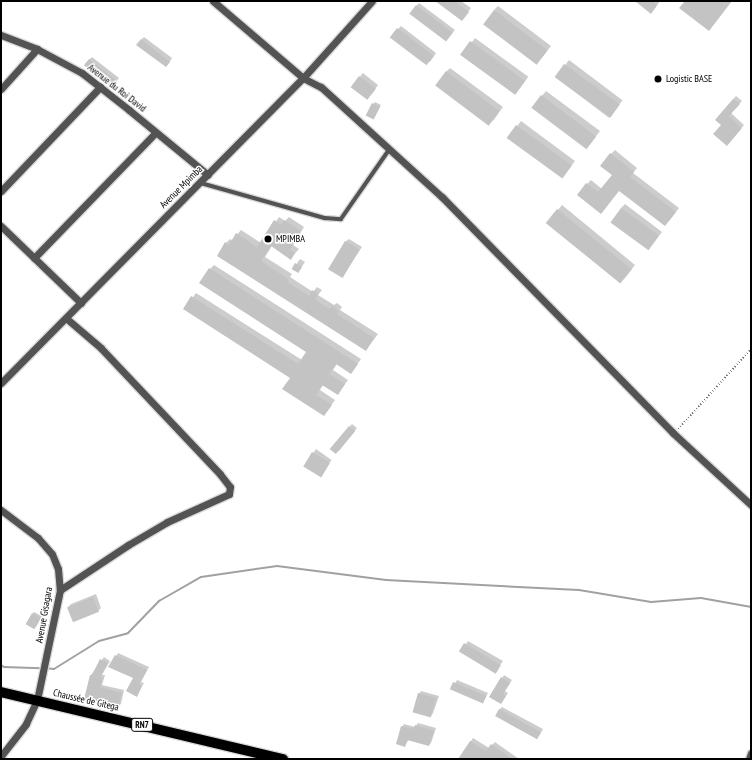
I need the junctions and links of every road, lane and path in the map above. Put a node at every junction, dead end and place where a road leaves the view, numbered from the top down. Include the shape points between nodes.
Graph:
1 (213, 1) edge
2 (372, 1) edge
3 (1, 35) edge
4 (38, 49) junction
5 (303, 78) junction
6 (100, 87) junction
7 (1, 89) edge
8 (156, 132) junction
9 (389, 150) junction
10 (208, 175) junction
11 (201, 183) junction
12 (1, 192) edge
13 (1, 226) edge
14 (34, 258) junction
15 (81, 303) junction
16 (66, 318) junction
17 (751, 349) edge
18 (1, 383) edge
19 (674, 434) junction
20 (751, 505) edge
21 (1, 510) edge
22 (60, 590) junction
23 (1, 692) edge
24 (37, 700) junction
25 (751, 753) edge
26 (1, 756) edge
27 (283, 759) edge
28 (748, 759) edge

1 - 5 street
2 - 5 street, Avenue Mpimba
3 - 4 street, Avenue du Roi David
4 - 6 street, Avenue du Roi David via 82,73
4 - 7 street
5 - 9 street via 321,87
5 - 10 street, Avenue Mpimba
6 - 8 street, Avenue du Roi David
6 - 12 street
8 - 10 street, Avenue du Roi David
8 - 14 street
9 - 11 lane via 341,219 325,218
9 - 19 street via 442,198
10 - 11 street, Avenue Mpimba
11 - 15 street, Avenue Mpimba
13 - 14 street
14 - 15 street
15 - 16 street, Avenue Mpimba
16 - 18 street, Avenue Mpimba
16 - 22 street via 101,348 230,487 229,494 167,522
17 - 19 path
19 - 20 street
21 - 22 street, Avenue Gisagara via 38,538 52,554 58,569
22 - 24 street, Avenue Gisagara
23 - 24 main road, Chaussée de Gitega / RN7
24 - 26 street, Avenue Gisagara via 26,724
24 - 27 main road, Chaussée de Gitega / RN7
25 - 28 street

